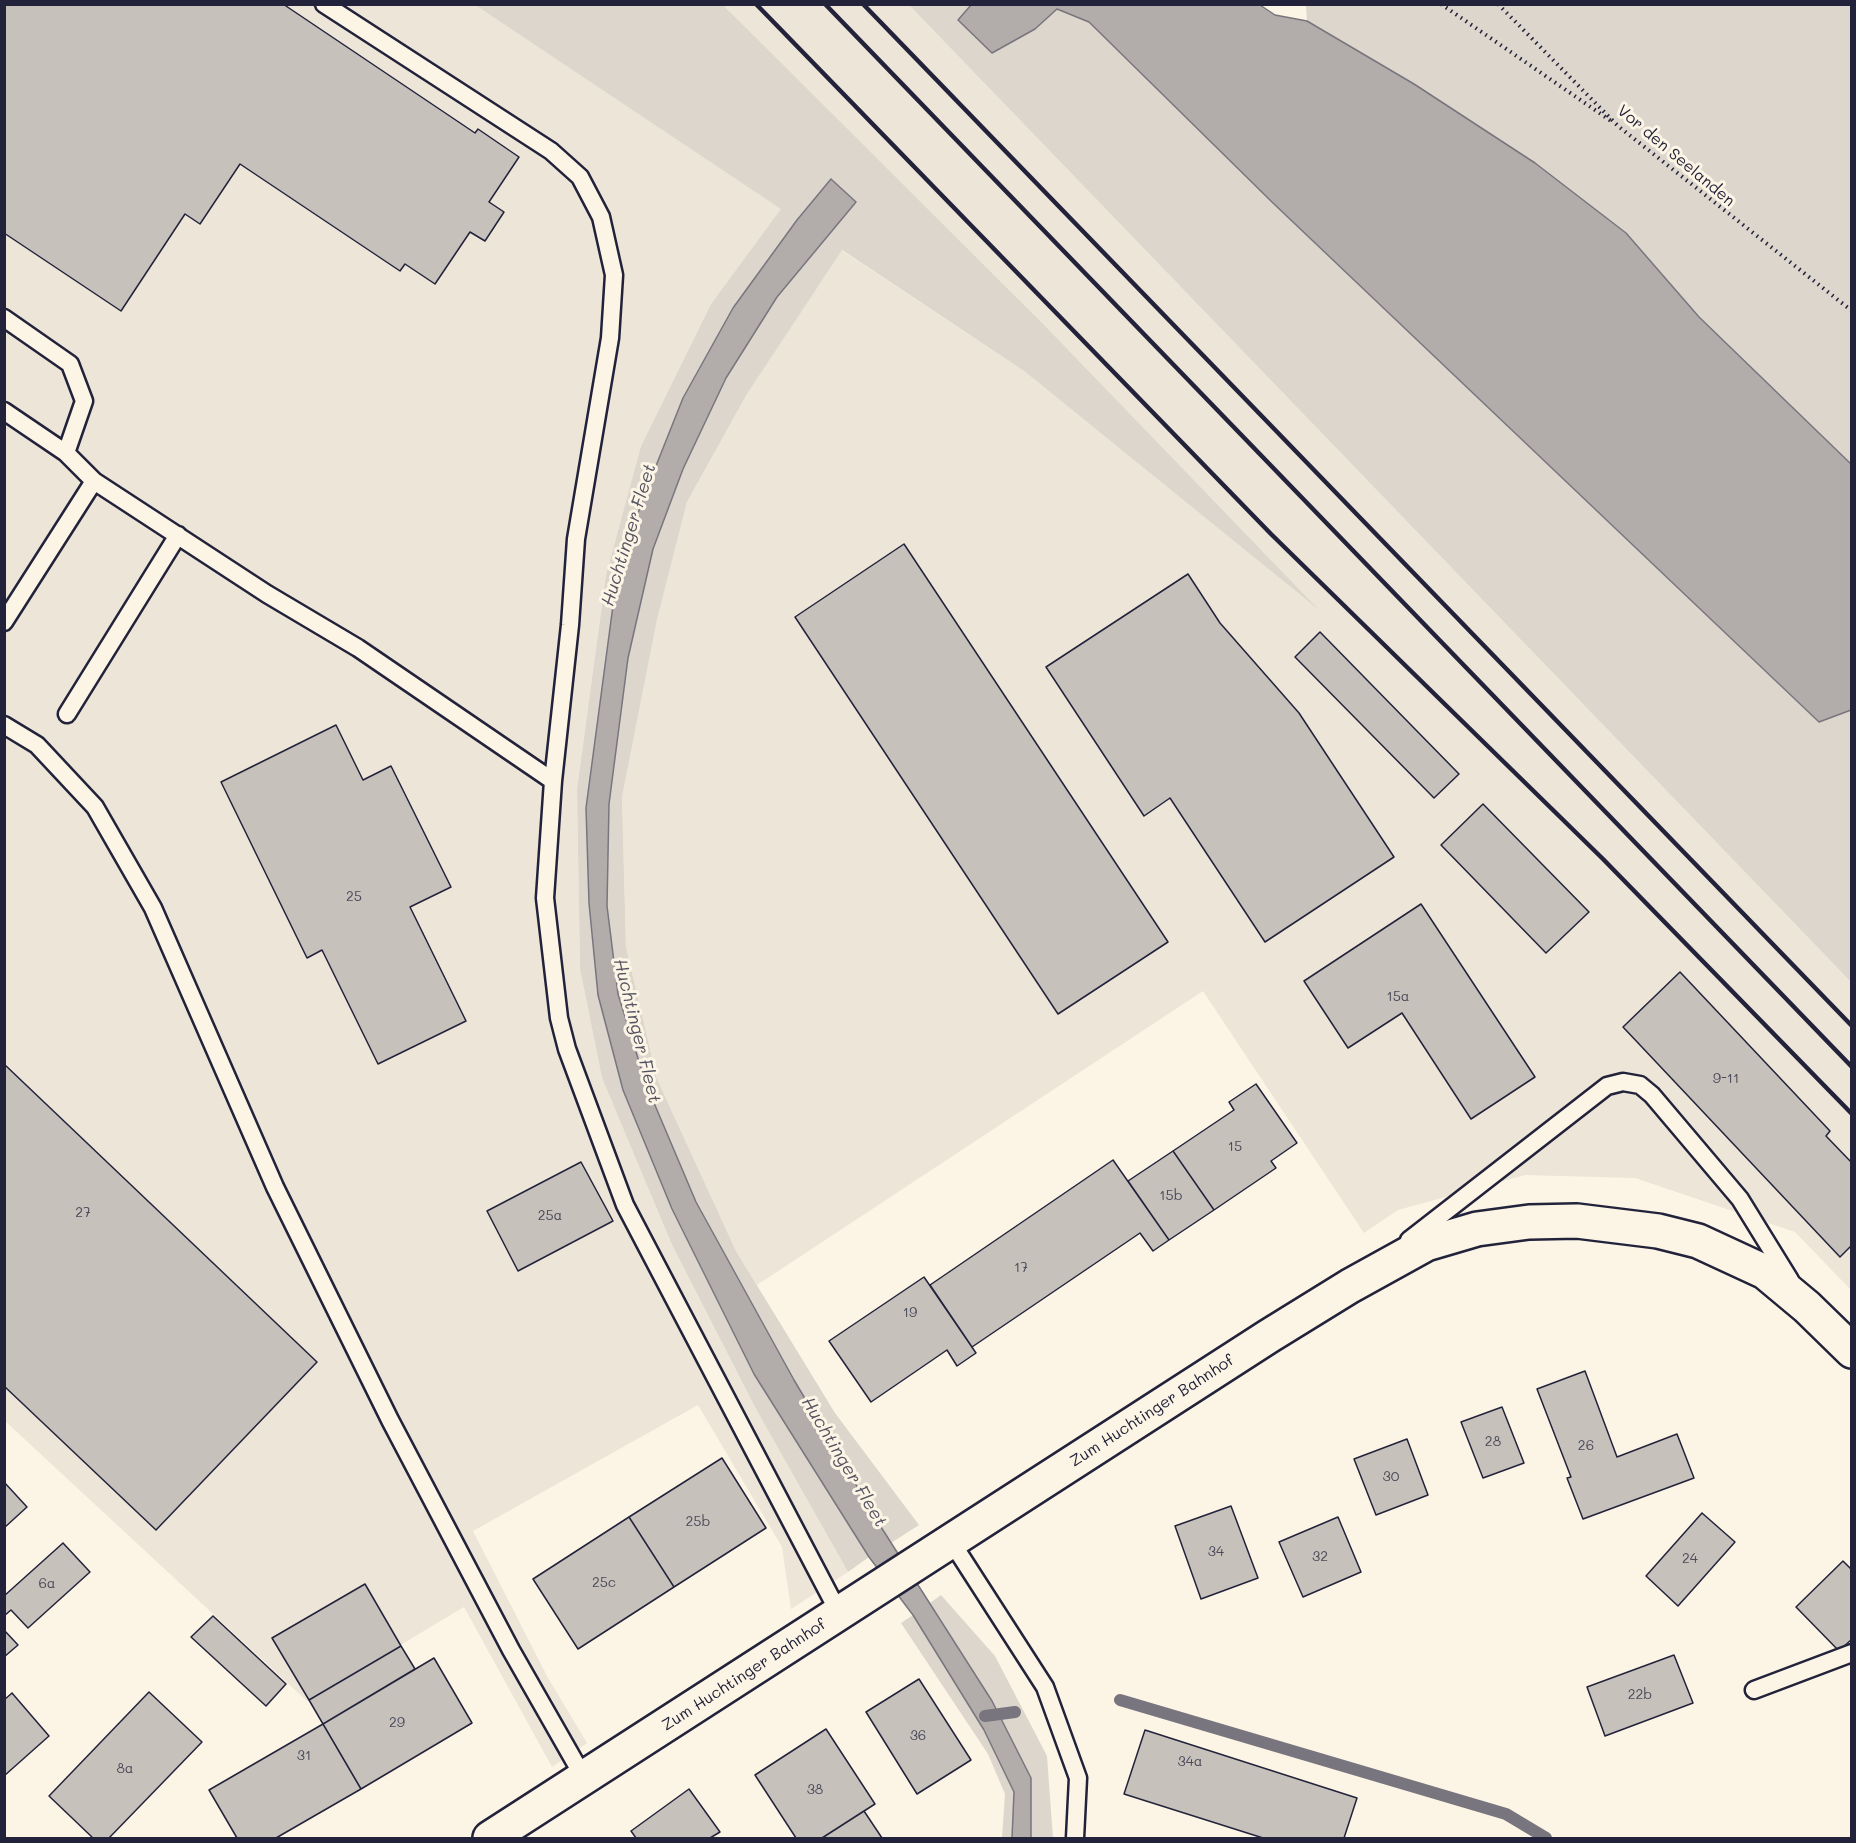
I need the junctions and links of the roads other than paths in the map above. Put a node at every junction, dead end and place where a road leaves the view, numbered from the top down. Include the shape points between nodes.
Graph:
1 (324, 4) edge
2 (4, 318) edge
3 (4, 411) edge
4 (66, 453) junction
5 (94, 481) junction
6 (178, 534) junction
7 (4, 622) edge
8 (67, 714) dead end
9 (4, 725) edge
10 (553, 781) junction
11 (1350, 1286) junction
12 (1807, 1307) junction
13 (1851, 1351) edge
14 (951, 1541) junction
15 (839, 1613) junction
16 (1851, 1653) edge
17 (1754, 1690) dead end
18 (584, 1778) junction
19 (490, 1839) edge
20 (1075, 1839) edge

1 - 10 lane via 551,151 580,177 601,218 614,275 610,338 576,539
2 - 4 lane via 70,364 84,401
3 - 4 lane
4 - 5 lane
5 - 6 lane
5 - 7 lane
6 - 8 lane
6 - 10 lane via 267,594 358,648
9 - 18 lane via 37,745 95,807 153,908 275,1187 390,1420 511,1650
10 - 15 lane via 546,898 559,1017 567,1049 625,1206
11 - 12 street, Zum Huchtinger Bahnhof via 1426,1244 1467,1232 1530,1222 1577,1221 1624,1225 1698,1241 1765,1272
11 - 12 lane via 1607,1086 1623,1082 1640,1085 1653,1095 1740,1199
11 - 14 street, Zum Huchtinger Bahnhof
12 - 13 street, Zum Huchtinger Bahnhof
14 - 15 street, Zum Huchtinger Bahnhof
14 - 20 lane via 1045,1687 1078,1778
15 - 18 street, Zum Huchtinger Bahnhof
16 - 17 lane
18 - 19 street, Zum Huchtinger Bahnhof

